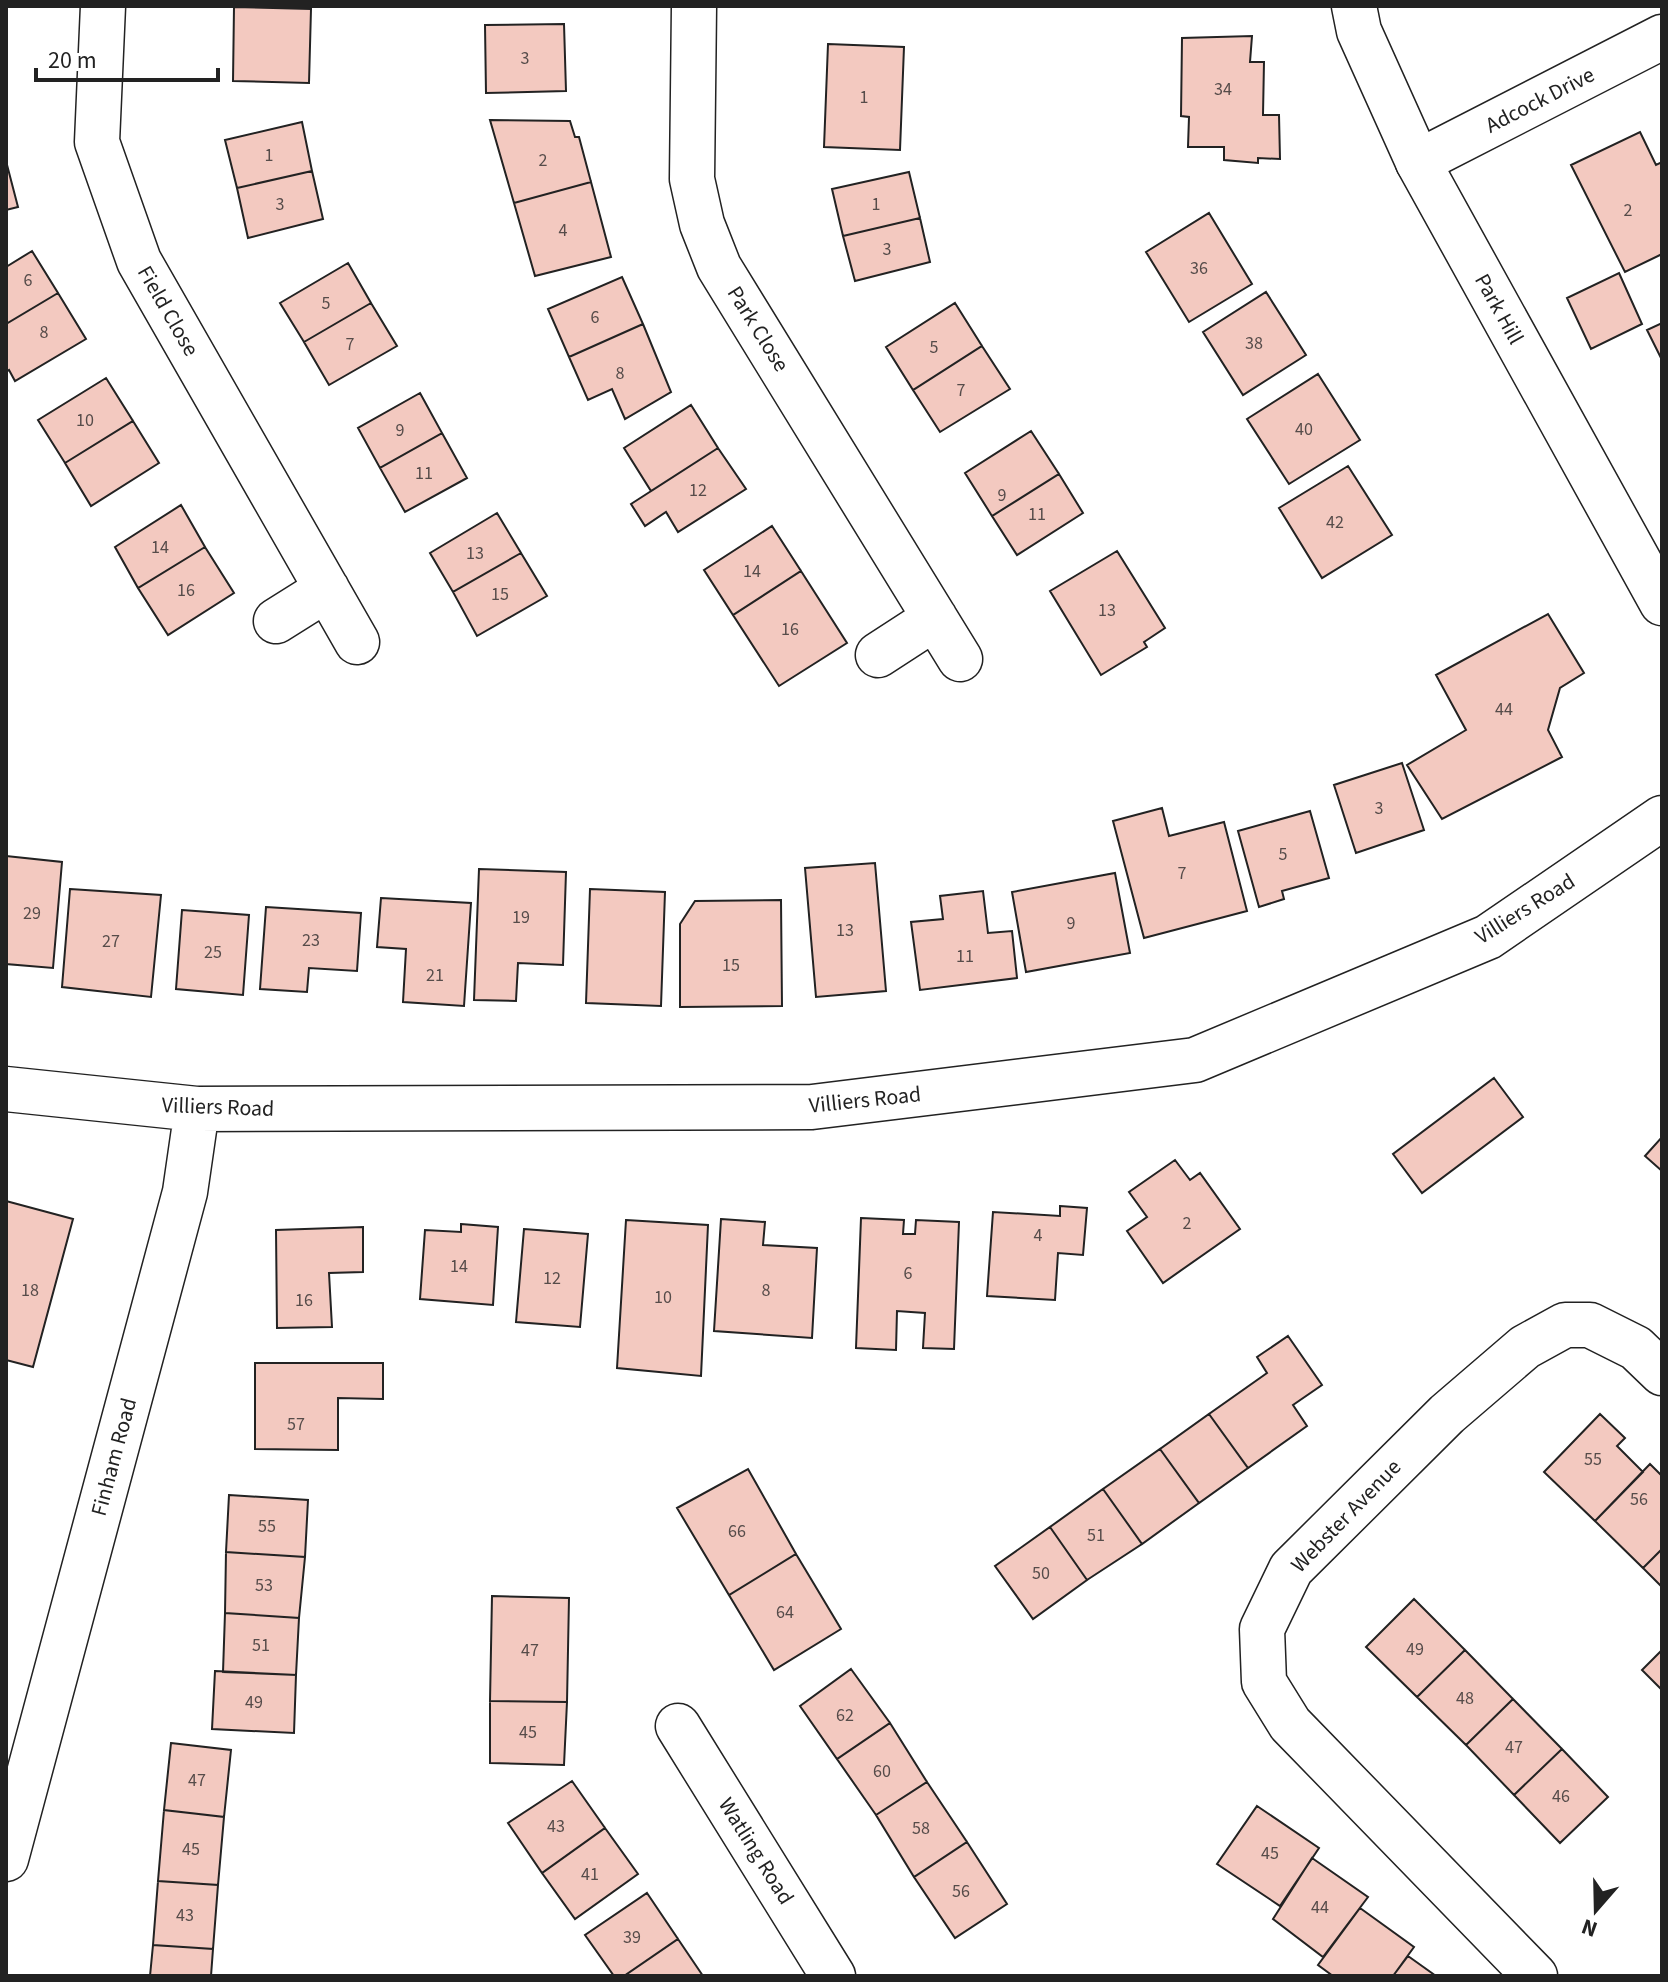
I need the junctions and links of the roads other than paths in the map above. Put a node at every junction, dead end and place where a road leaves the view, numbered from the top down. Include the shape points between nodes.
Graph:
1 (103, 6) edge
2 (694, 6) edge
3 (1354, 6) edge
4 (1662, 37) edge
5 (1418, 162) junction
6 (327, 589) junction
7 (1662, 603) edge
8 (935, 618) junction
9 (276, 621) dead end
10 (357, 642) dead end
11 (878, 655) dead end
12 (960, 659) dead end
13 (1662, 818) edge
14 (6, 1089) edge
15 (197, 1109) junction
16 (1662, 1373) edge
17 (678, 1726) dead end
18 (14, 1800) edge
19 (6, 1859) edge
20 (833, 1976) edge
21 (1535, 1976) edge

1 - 6 street, Field Close via 97,142 139,261
2 - 8 street, Park Close via 692,179 702,224 719,267
3 - 5 street, Park Hill via 1359,31
4 - 5 street, Adcock Drive
5 - 7 street, Park Hill
6 - 9 street
6 - 10 street, Field Close
8 - 11 street
8 - 12 street, Park Close
13 - 15 street, Villiers Road via 1488,937 1195,1060 812,1107
14 - 15 street, Villiers Road
15 - 18 street, Finham Road via 185,1192
16 - 21 street, Webster Avenue via 1636,1348 1590,1325 1565,1325 1525,1347 1447,1414 1291,1569 1262,1629 1264,1682 1290,1724
17 - 20 street, Watling Road
18 - 19 street, Finham Road

